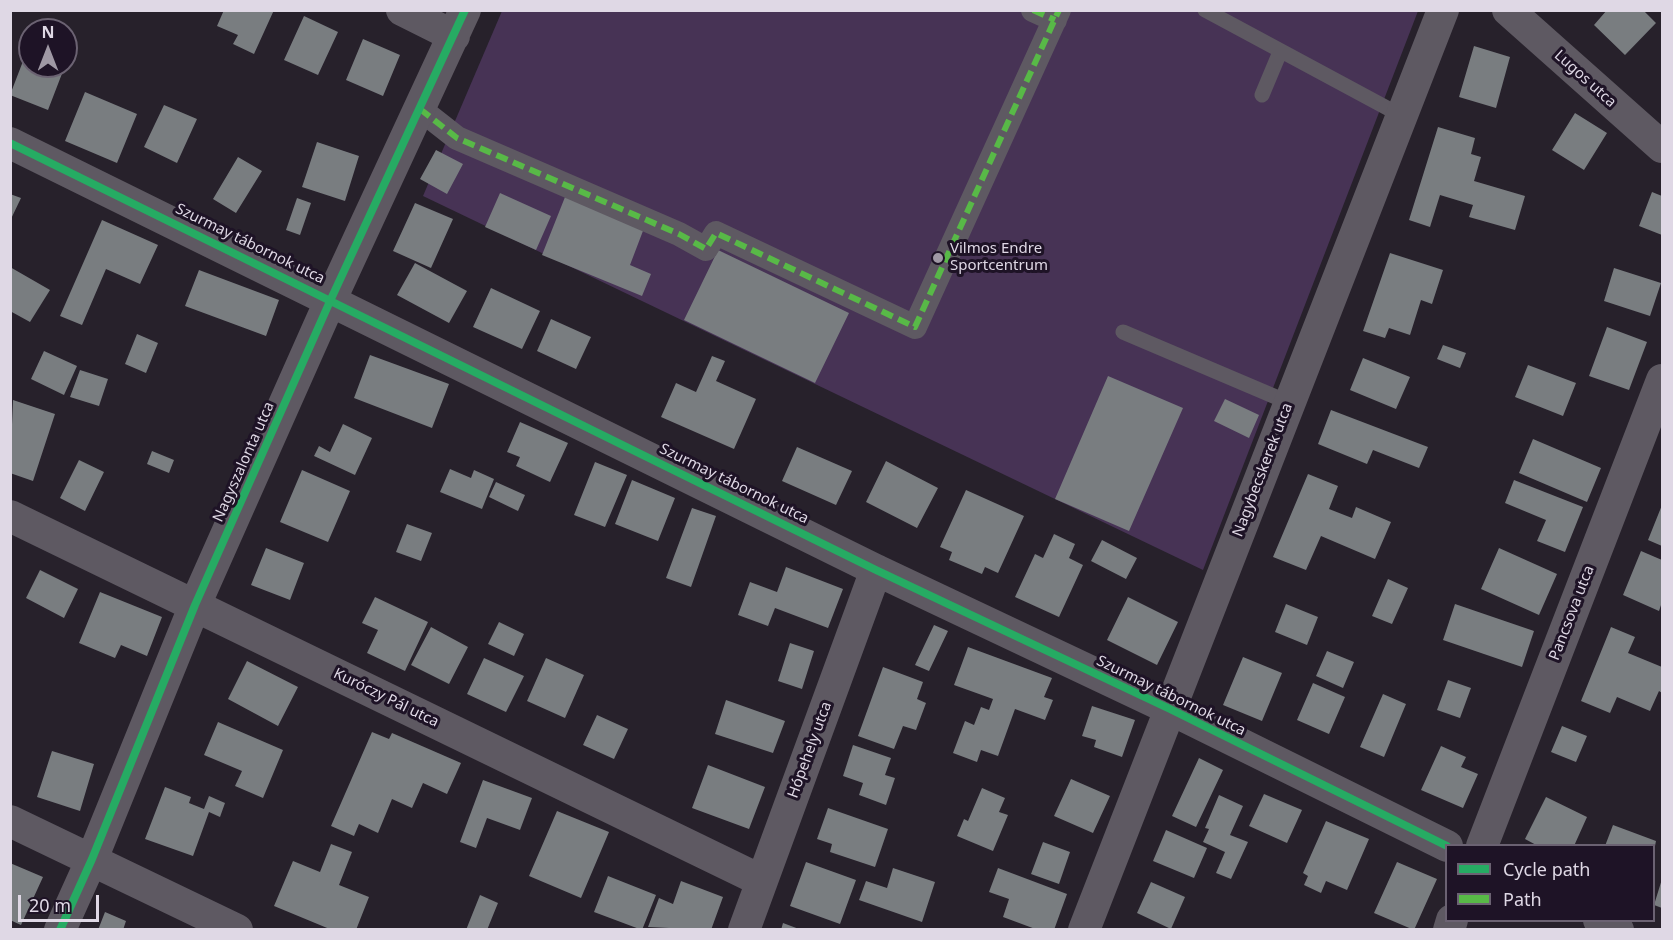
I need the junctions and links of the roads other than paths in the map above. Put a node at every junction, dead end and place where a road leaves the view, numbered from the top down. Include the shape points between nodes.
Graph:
1 (402, 10) edge
2 (1033, 10) edge
3 (1205, 10) edge
4 (1443, 10) edge
5 (1508, 10) edge
6 (1057, 15) edge
7 (459, 23) edge
8 (1280, 52) junction
9 (1262, 95) dead end
10 (420, 110) junction
11 (1402, 116) junction
12 (10, 143) edge
13 (1662, 147) edge
14 (331, 299) junction
15 (1123, 332) dead end
16 (1662, 380) edge
17 (1290, 403) junction
18 (10, 516) edge
19 (876, 570) junction
20 (195, 605) junction
21 (1170, 709) junction
22 (10, 821) edge
23 (1483, 844) edge
24 (1445, 845) edge
25 (92, 859) junction
26 (762, 880) junction
27 (1601, 922) edge
28 (60, 930) edge
29 (237, 930) edge
30 (744, 930) edge
31 (1084, 930) edge
32 (1618, 930) edge

1 - 7 street
2 - 6 street
3 - 8 lane
4 - 11 street, Nagybecskerek utca
5 - 13 street, Lugos utca
6 - 10 street via 915,327 716,233 706,249 680,234 457,138
7 - 10 street, Nagyszalonta utca
8 - 9 lane
8 - 11 lane
10 - 14 street, Nagyszalonta utca
11 - 17 street, Nagybecskerek utca
12 - 14 street, Szurmay tábornok utca
14 - 19 street, Szurmay tábornok utca
14 - 20 street, Nagyszalonta utca
15 - 17 lane
16 - 23 street, Pancsova utca
17 - 21 street, Nagybecskerek utca
18 - 20 street, Kuróczy Pál utca
19 - 21 street, Szurmay tábornok utca
19 - 26 street, Hópehely utca
20 - 25 street, Nagyszalonta utca
20 - 26 street, Kuróczy Pál utca
21 - 24 street, Szurmay tábornok utca
21 - 31 street, Nagybecskerek utca
22 - 25 street
25 - 28 street, Nagyszalonta utca
25 - 29 street
26 - 30 street, Hópehely utca
27 - 32 street

